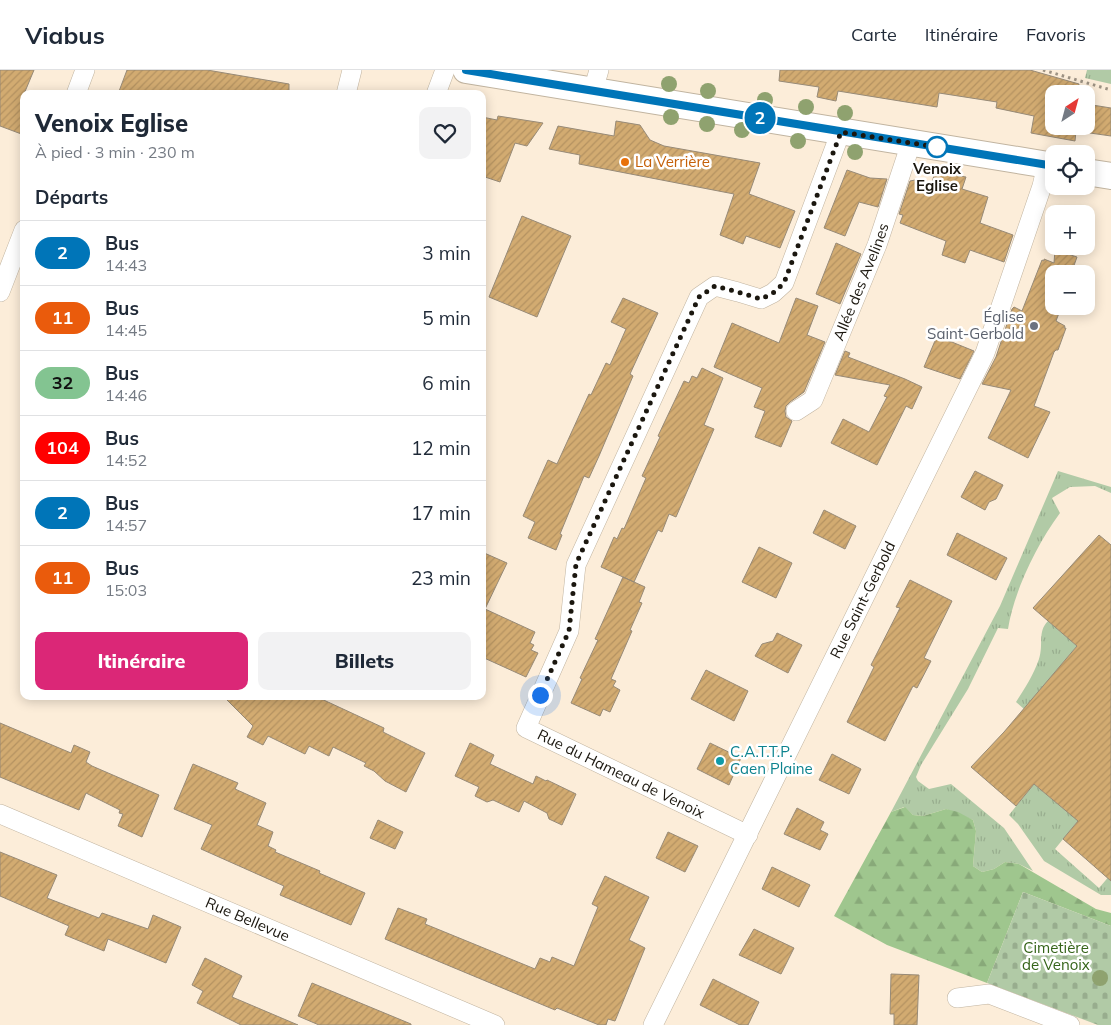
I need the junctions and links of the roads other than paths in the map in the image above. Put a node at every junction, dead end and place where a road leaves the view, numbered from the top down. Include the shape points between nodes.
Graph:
1 (85, 70) edge
2 (352, 70) edge
3 (445, 70) edge
4 (466, 70) edge
5 (596, 80) edge
6 (78, 90) edge
7 (347, 90) edge
8 (438, 90) edge
9 (841, 132) junction
10 (911, 143) junction
11 (1045, 165) edge
12 (1095, 173) edge
13 (1111, 176) edge
14 (1045, 178) edge
15 (20, 240) edge
16 (0, 292) edge
17 (796, 411) dead end
18 (0, 814) edge
19 (748, 835) junction
20 (957, 998) dead end
21 (495, 1025) edge
22 (652, 1025) edge
23 (1070, 1025) edge

1 - 6 street
2 - 7 street
3 - 8 street
4 - 5 main road
5 - 9 main road
9 - 10 main road
9 - 19 street, Rue du Hameau de Venoix via 784,283 761,299 715,286 699,297 576,564 569,631 526,728
10 - 11 main road
10 - 17 street, Allée des Avelines via 877,245 813,400
12 - 13 main road
14 - 19 street, Rue Saint-Gerbold via 985,353
15 - 16 street
18 - 21 street, Rue Bellevue
19 - 22 street, Rue Saint-Gerbold
20 - 23 street via 988,994

